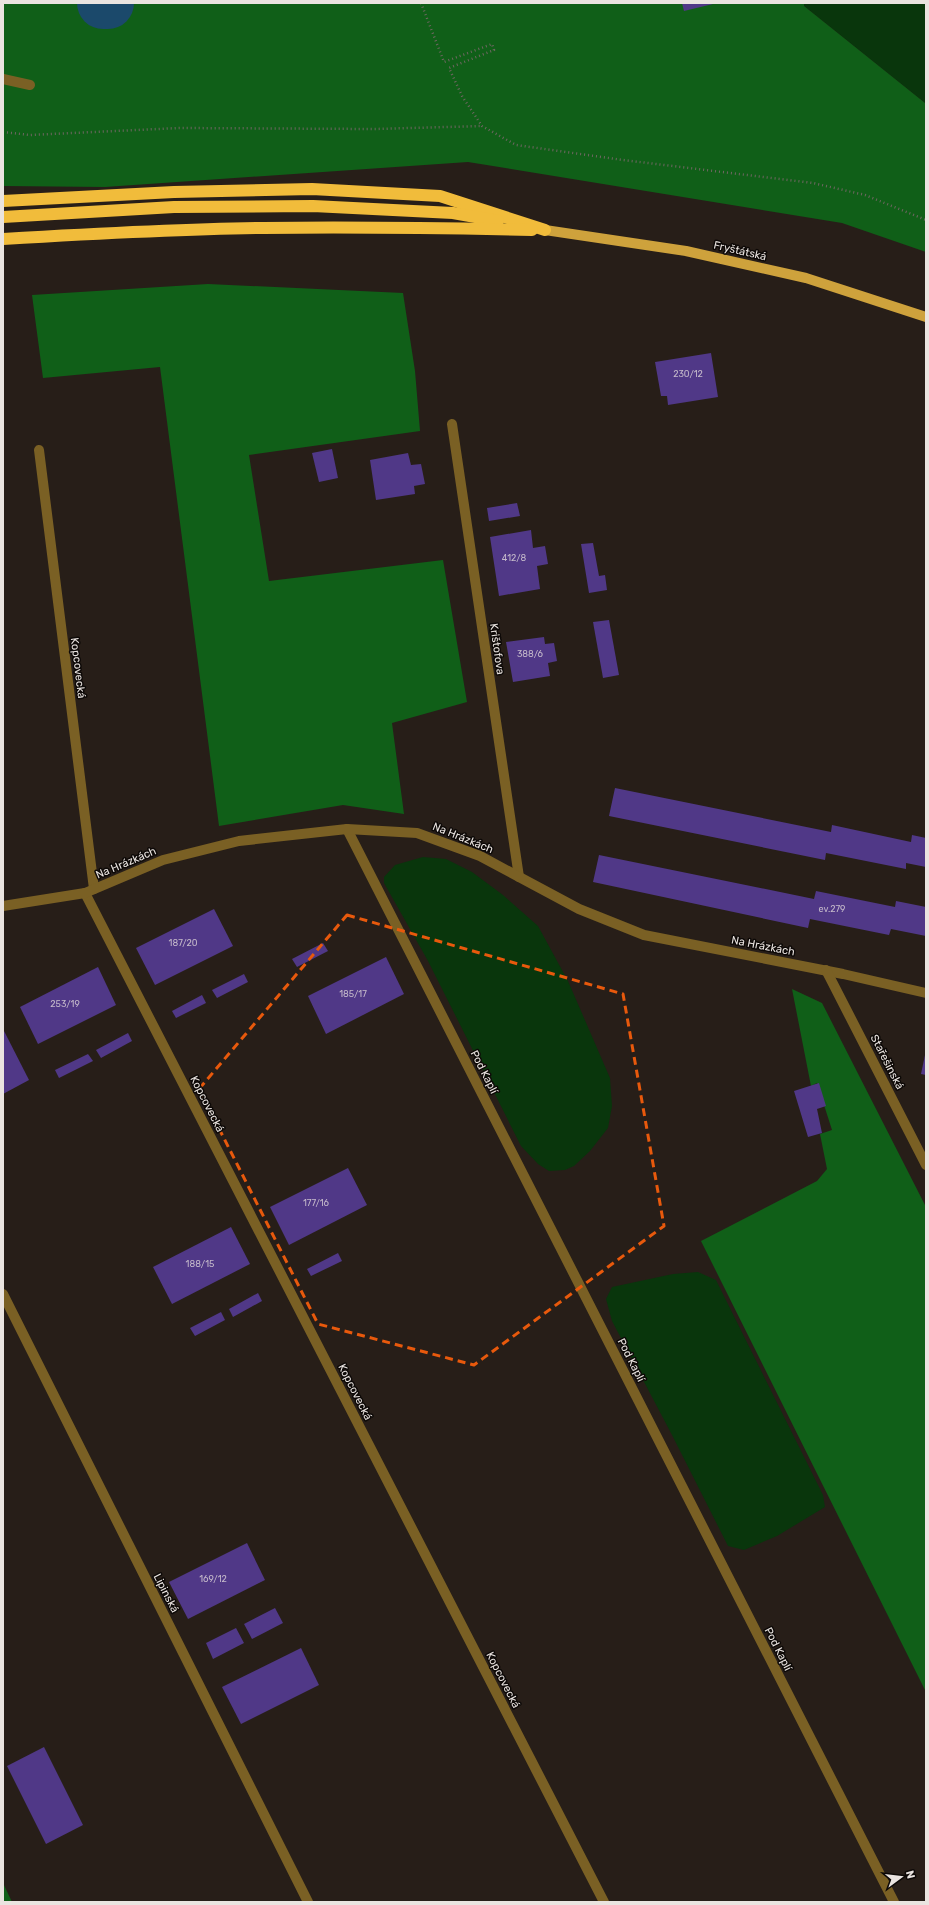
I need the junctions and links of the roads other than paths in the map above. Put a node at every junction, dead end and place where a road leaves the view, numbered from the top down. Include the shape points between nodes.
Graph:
1 (3, 80) edge
2 (30, 85) dead end
3 (3, 201) edge
4 (3, 217) edge
5 (545, 230) junction
6 (3, 240) edge
7 (926, 317) edge
8 (452, 424) dead end
9 (39, 450) dead end
10 (347, 829) junction
11 (519, 877) junction
12 (90, 891) junction
13 (3, 906) edge
14 (826, 970) junction
15 (926, 993) edge
16 (926, 1165) edge
17 (3, 1294) edge
18 (308, 1902) edge
19 (604, 1902) edge
20 (894, 1902) edge

1 - 2 street
3 - 5 highway via 174,192 312,189 440,196
4 - 5 highway via 174,207 313,206 453,213
5 - 6 highway via 261,228 125,232
5 - 7 main road, Fryštátská via 686,251 806,278
8 - 11 street, Krištofova
9 - 12 street, Kopcovecká
10 - 11 street, Na Hrázkách via 418,833 480,856
10 - 12 street, Na Hrázkách via 239,841 163,860
10 - 20 street, Pod Kaplí
11 - 14 street, Na Hrázkách via 579,909 644,935
12 - 13 street, Na Hrázkách
12 - 19 street, Kopcovecká
14 - 15 street, Na Hrázkách
14 - 16 street, Stařešinská
17 - 18 street, Lipinská

